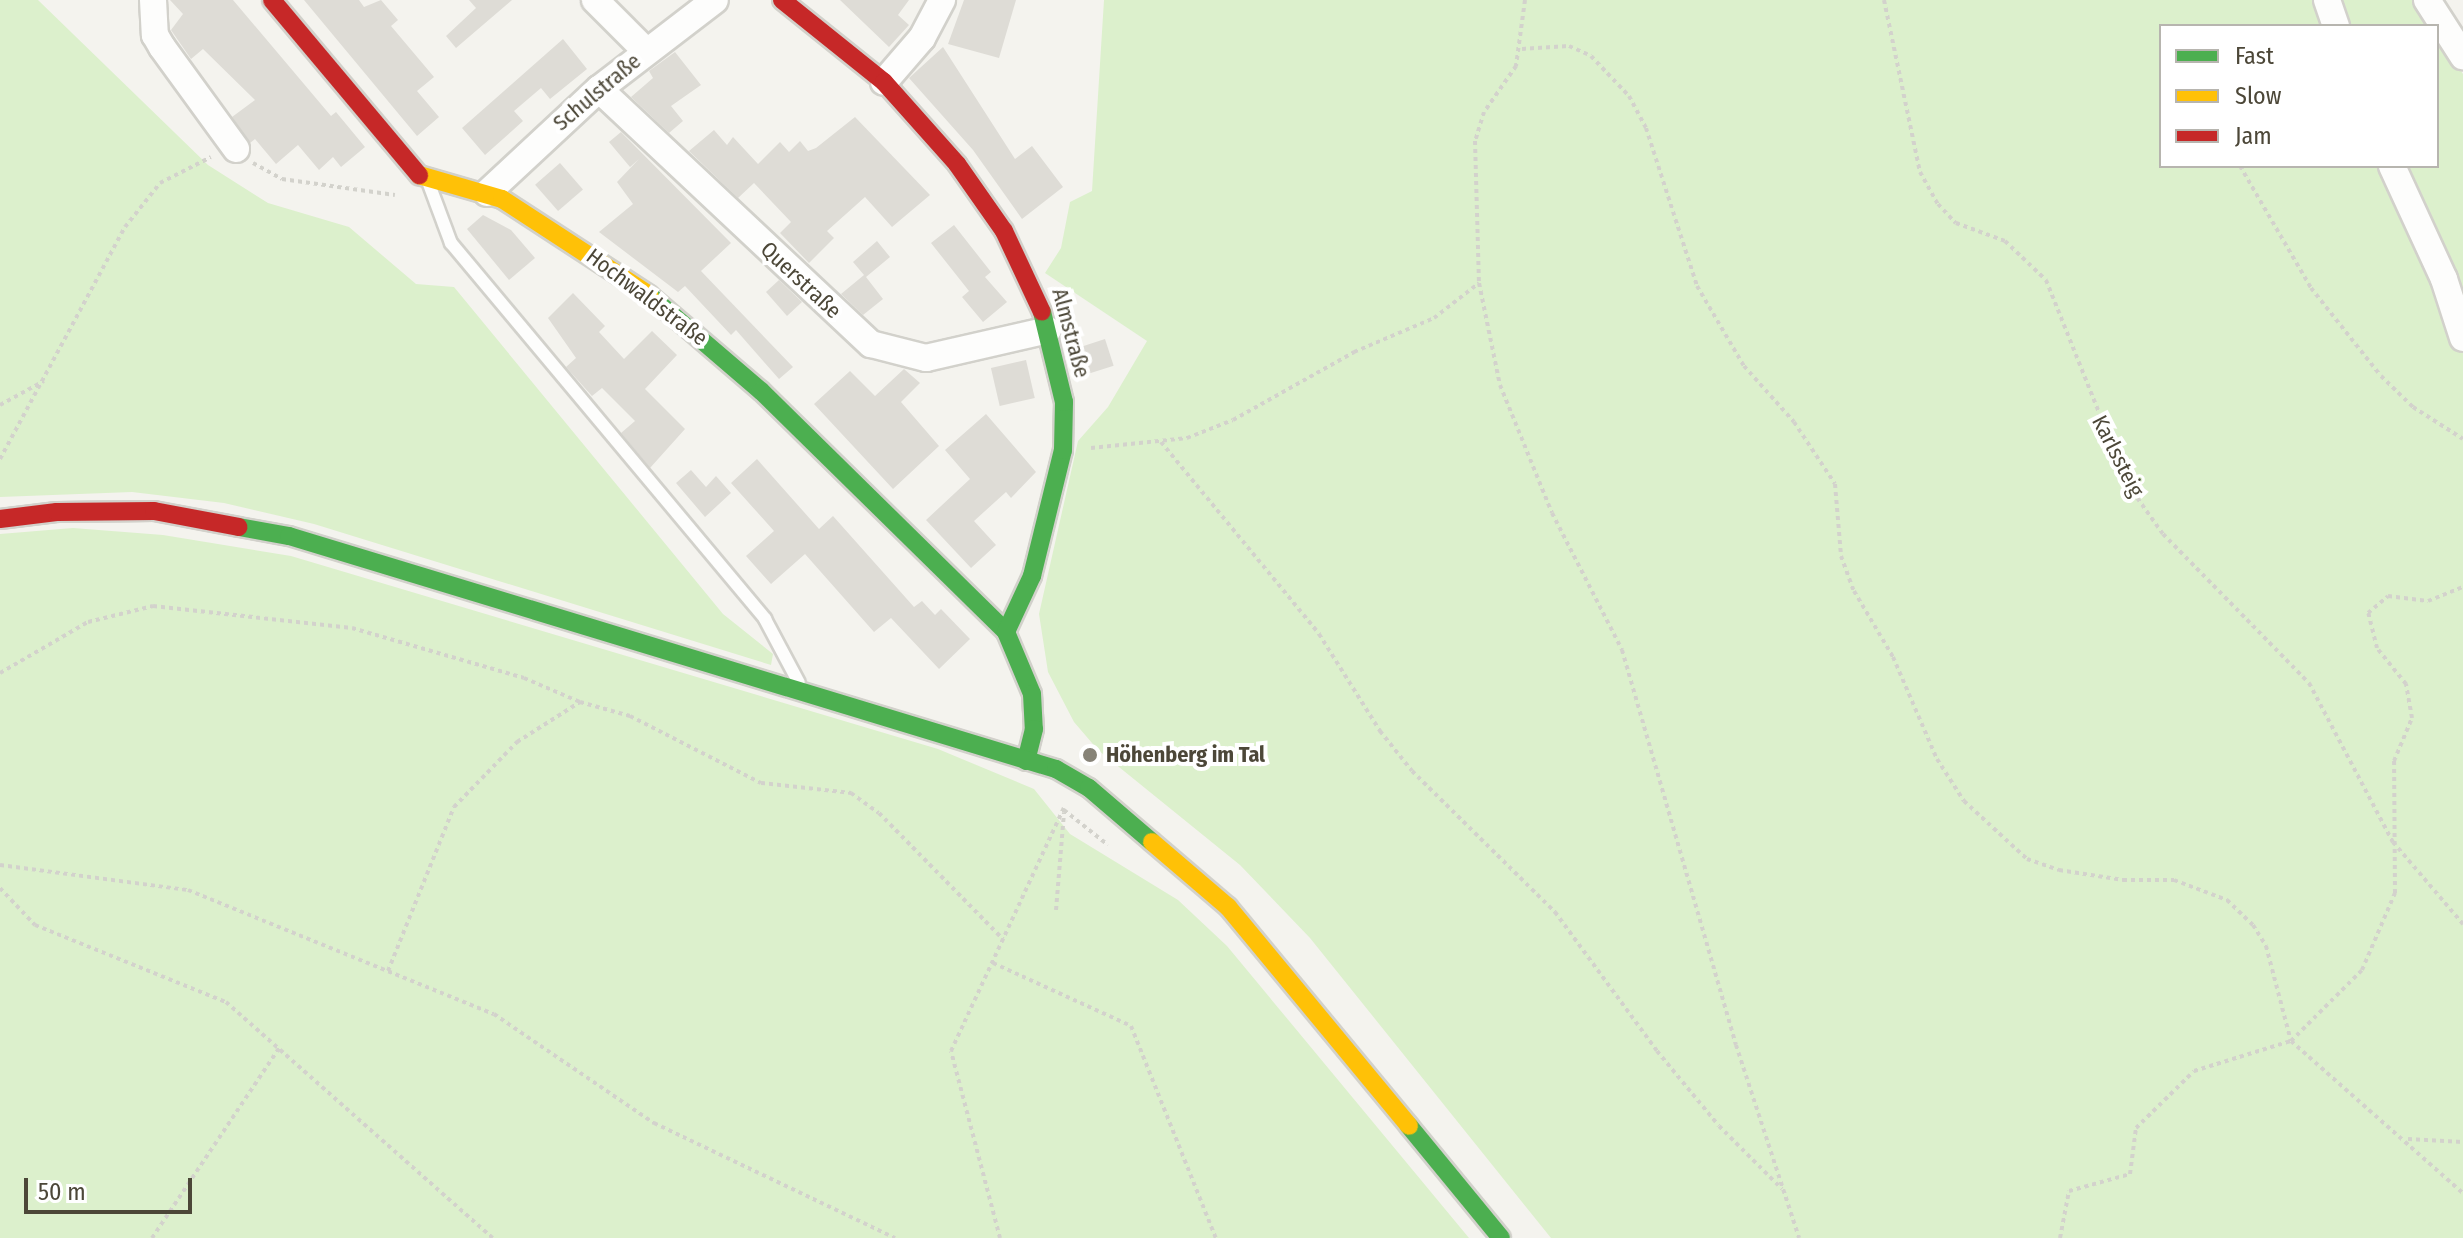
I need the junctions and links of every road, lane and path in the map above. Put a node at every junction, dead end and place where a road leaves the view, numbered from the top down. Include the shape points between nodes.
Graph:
1 (153, 0) edge
2 (272, 0) edge
3 (595, 0) edge
4 (715, 0) edge
5 (782, 0) edge
6 (942, 0) edge
7 (1525, 0) edge
8 (1884, 0) edge
9 (2327, 0) edge
10 (2427, 0) edge
11 (2335, 24) edge
12 (1522, 49) junction
13 (646, 51) junction
14 (2463, 56) edge
15 (884, 82) junction
16 (599, 89) junction
17 (236, 149) junction
18 (2241, 168) edge
19 (2393, 168) edge
20 (428, 181) junction
21 (487, 193) junction
22 (1479, 283) junction
23 (1048, 330) junction
24 (2463, 338) edge
25 (45, 380) junction
26 (0, 405) edge
27 (2463, 439) edge
28 (1161, 442) junction
29 (1063, 450) junction
30 (0, 459) edge
31 (0, 519) edge
32 (2463, 587) edge
33 (1006, 632) junction
34 (0, 673) edge
35 (802, 690) junction
36 (580, 702) junction
37 (1026, 761) junction
38 (1065, 808) junction
39 (2393, 842) junction
40 (1108, 845) dead end
41 (0, 865) edge
42 (0, 888) edge
43 (1056, 910) dead end
44 (2463, 924) edge
45 (1003, 939) junction
46 (993, 963) junction
47 (388, 971) junction
48 (2291, 1041) junction
49 (279, 1048) junction
50 (2405, 1139) junction
51 (2463, 1142) edge
52 (1784, 1191) junction
53 (2463, 1193) edge
54 (152, 1238) edge
55 (493, 1238) edge
56 (895, 1238) edge
57 (1000, 1238) edge
58 (1216, 1238) edge
59 (1501, 1238) edge
60 (1799, 1238) edge
61 (2060, 1238) edge

1 - 17 street via 155,35
2 - 20 street via 409,166
3 - 13 street
4 - 13 street, Schulstraße
5 - 15 street, Almstraße
6 - 15 street via 922,38
7 - 12 path
8 - 39 path, Karlssteig via 1920,172 1938,204 1956,223 2005,241 2046,280 2128,485 2163,534 2309,683
9 - 11 street
10 - 14 street
12 - 22 path via 1478,125 1475,141
12 - 48 path via 1569,46 1591,56 1629,96 1646,128 1697,286 1744,366 1794,422 1835,484 1841,556 1854,591 1893,657 1937,759 1964,801 2027,859 2123,880 2174,880 2227,900 2266,946
13 - 16 street, Schulstraße
15 - 23 street, Almstraße via 980,193 1026,269
16 - 21 street, Schulstraße
16 - 23 street, Querstraße via 871,344 926,358
17 - 20 path via 282,179 353,192 397,195
17 - 25 path via 160,183 125,227
18 - 27 path via 2311,288 2381,376 2413,407
19 - 24 street via 2444,279
20 - 21 street, Hochwaldstraße
20 - 35 lane via 451,243 765,619
21 - 33 street, Hochwaldstraße via 610,265 699,336
22 - 28 path via 1434,318 1343,357 1233,420
22 - 52 path via 1500,385 1552,513 1622,650 1736,1045
23 - 29 street, Almstraße via 1064,402
25 - 26 path
25 - 30 path
28 - 29 path
28 - 52 path via 1319,634 1380,731 1412,771 1555,912 1665,1062
29 - 33 street, Almstraße via 1032,576
31 - 35 street via 57,512 154,511 251,528
32 - 39 path via 2428,601 2388,596 2368,613 2377,648 2406,684 2412,718 2394,761
33 - 37 street via 1034,703
34 - 36 path via 88,622 153,606 352,628 524,678
35 - 37 street
36 - 45 path via 630,716 761,783 851,793 879,813
36 - 47 path via 517,742 454,807
37 - 59 street via 1076,780 1208,887
38 - 40 path
38 - 43 path
38 - 45 path
39 - 44 path, Karlssteig
39 - 48 path via 2395,893 2362,970
41 - 47 path via 188,890
42 - 49 path via 35,925 226,1002
45 - 46 path
46 - 57 path via 951,1051
46 - 58 path via 1131,1026
47 - 56 path via 494,1014 654,1123
48 - 50 path
48 - 61 path via 2194,1071 2136,1128 2130,1174 2069,1191
49 - 54 path
49 - 55 path
50 - 51 path
50 - 53 path
52 - 60 path

